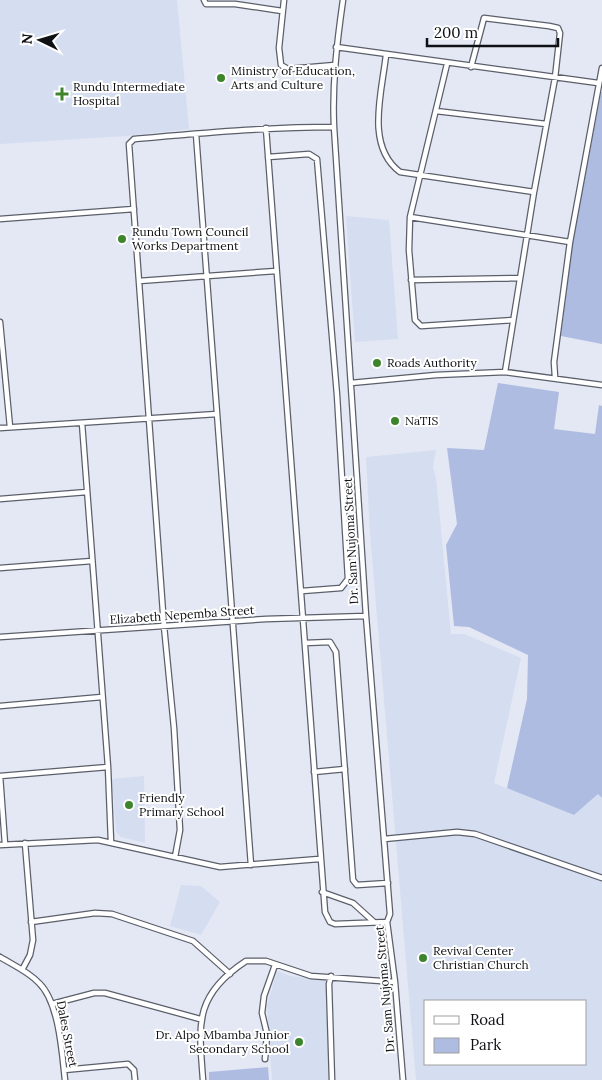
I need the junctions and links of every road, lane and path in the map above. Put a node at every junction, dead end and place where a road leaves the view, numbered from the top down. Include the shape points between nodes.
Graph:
1 (204, 0) edge
2 (284, 0) edge
3 (343, 0) edge
4 (282, 12) junction
5 (336, 47) junction
6 (386, 55) junction
7 (447, 64) junction
8 (335, 65) junction
9 (471, 67) junction
10 (602, 68) edge
11 (555, 78) junction
12 (598, 83) junction
13 (436, 111) junction
14 (546, 124) junction
15 (334, 127) junction
16 (266, 128) junction
17 (196, 134) junction
18 (268, 157) junction
19 (419, 175) junction
20 (534, 192) junction
21 (134, 209) junction
22 (410, 217) junction
23 (0, 219) edge
24 (528, 236) junction
25 (570, 242) junction
26 (276, 271) junction
27 (208, 276) junction
28 (520, 278) junction
29 (411, 280) junction
30 (140, 281) junction
31 (513, 320) junction
32 (0, 322) edge
33 (1, 360) edge
34 (505, 372) junction
35 (554, 377) junction
36 (351, 383) junction
37 (602, 385) edge
38 (217, 414) junction
39 (150, 419) junction
40 (82, 422) junction
41 (10, 427) junction
42 (0, 428) edge
43 (87, 492) junction
44 (0, 498) edge
45 (92, 561) junction
46 (0, 568) edge
47 (302, 591) junction
48 (366, 616) junction
49 (303, 618) junction
50 (233, 621) junction
51 (164, 626) junction
52 (97, 631) junction
53 (0, 637) edge
54 (305, 643) junction
55 (102, 697) junction
56 (0, 706) edge
57 (108, 767) junction
58 (345, 769) junction
59 (314, 772) junction
60 (384, 838) junction
61 (111, 842) junction
62 (25, 843) junction
63 (3, 844) edge
64 (175, 858) junction
65 (319, 859) junction
66 (252, 865) junction
67 (602, 878) edge
68 (388, 882) junction
69 (322, 892) junction
70 (31, 922) junction
71 (374, 922) junction
72 (387, 922) junction
73 (0, 957) edge
74 (275, 965) junction
75 (22, 970) junction
76 (230, 974) junction
77 (331, 976) junction
78 (395, 982) junction
79 (52, 1004) junction
80 (200, 1019) junction
81 (265, 1059) dead end
82 (64, 1070) junction
83 (65, 1080) edge
84 (135, 1080) edge
85 (203, 1080) edge
86 (332, 1080) edge
87 (403, 1080) edge

1 - 4 street via 211,5 235,4
2 - 4 street
3 - 5 street, Dr. Sam Nujoma Street
4 - 8 street via 281,65 284,68
5 - 6 street
5 - 8 street, Dr. Sam Nujoma Street
6 - 7 street
6 - 19 street via 379,124 381,147 392,166 400,172
7 - 9 street
7 - 13 street
8 - 15 street, Dr. Sam Nujoma Street
9 - 11 street
9 - 11 street via 482,19 486,17 558,28
10 - 12 street
11 - 12 street
11 - 14 street
12 - 25 street
13 - 14 street
13 - 19 street
14 - 20 street
15 - 16 street
15 - 36 street, Dr. Sam Nujoma Street
16 - 17 street
16 - 18 street
17 - 21 street via 131,141
17 - 27 street
18 - 26 street
18 - 47 street via 309,154 317,159 336,395 348,579 341,588
19 - 20 street
19 - 22 street
20 - 24 street
21 - 23 street
21 - 30 street
22 - 24 street
22 - 29 street
24 - 25 street
24 - 28 street
25 - 35 street
26 - 27 street
26 - 47 street
27 - 30 street
27 - 38 street
28 - 29 street
28 - 31 street
29 - 31 street via 415,320 421,326
30 - 39 street
31 - 34 street
32 - 33 street
33 - 41 street
34 - 35 street
34 - 36 street
35 - 37 street
36 - 48 street, Dr. Sam Nujoma Street
38 - 39 street
38 - 50 street
39 - 40 street
39 - 51 street
40 - 41 street
40 - 43 street
41 - 42 street
43 - 44 street
43 - 45 street
45 - 46 street
45 - 52 street
47 - 49 street
48 - 49 street, Elizabeth Nepemba Street
48 - 60 street, Dr. Sam Nujoma Street
49 - 50 street, Elizabeth Nepemba Street
49 - 54 street
50 - 51 street, Elizabeth Nepemba Street
50 - 66 street
51 - 52 street, Elizabeth Nepemba Street
51 - 64 street via 180,830
52 - 53 street, Elizabeth Nepemba Street
52 - 55 street
54 - 58 street via 326,642 335,647
54 - 59 street
55 - 56 street
55 - 57 street
57 - 61 street
57 - 63 street via 0,776
58 - 59 street
58 - 68 street via 353,880 357,885
59 - 65 street
60 - 67 street via 458,832 475,834
60 - 68 street, Dr. Sam Nujoma Street
61 - 62 street via 85,839
61 - 64 street
62 - 63 street
62 - 70 street
64 - 66 street via 210,866
65 - 66 street
65 - 69 street
68 - 72 street, Dr. Sam Nujoma Street via 390,914
69 - 71 street via 353,903
69 - 71 street via 324,912 330,922 340,925
70 - 75 street via 32,948
70 - 76 street via 95,913 112,914 193,941
71 - 72 street
72 - 78 street, Dr. Sam Nujoma Street
73 - 75 street, Dales Street
74 - 76 street via 254,960
74 - 77 street via 302,974
74 - 81 street via 264,996 262,1013 267,1034
75 - 79 street, Dales Street via 39,983
76 - 80 street via 210,996
77 - 78 street
77 - 86 street
78 - 87 street, Dr. Sam Nujoma Street
79 - 80 street via 105,993
79 - 82 street, Dales Street
80 - 85 street
82 - 83 street, Dales Street
82 - 84 street via 128,1064 134,1070

